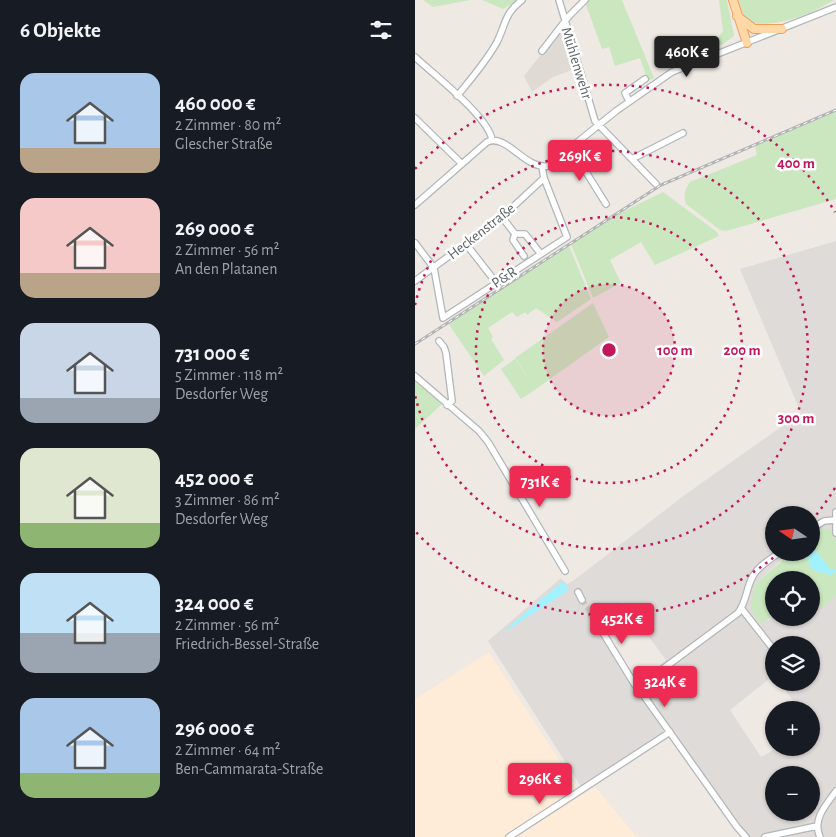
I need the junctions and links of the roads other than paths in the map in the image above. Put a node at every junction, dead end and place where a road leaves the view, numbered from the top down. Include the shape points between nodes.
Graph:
1 (522, 0) edge
2 (559, 0) edge
3 (585, 0) edge
4 (733, 0) edge
5 (836, 7) edge
6 (737, 16) junction
7 (564, 22) junction
8 (782, 29) junction
9 (747, 43) junction
10 (542, 51) dead end
11 (415, 57) edge
12 (645, 80) dead end
13 (457, 96) junction
14 (629, 101) junction
15 (415, 118) edge
16 (490, 119) dead end
17 (485, 124) junction
18 (598, 124) junction
19 (683, 133) dead end
20 (492, 140) junction
21 (571, 148) junction
22 (632, 159) junction
23 (462, 164) junction
24 (541, 167) junction
25 (544, 178) junction
26 (655, 184) dead end
27 (606, 204) dead end
28 (415, 205) edge
29 (502, 217) junction
30 (515, 234) junction
31 (415, 243) edge
32 (466, 244) junction
33 (541, 254) junction
34 (524, 256) dead end
35 (434, 268) junction
36 (491, 276) dead end
37 (415, 281) edge
38 (439, 341) dead end
39 (415, 376) edge
40 (447, 405) junction
41 (836, 512) edge
42 (835, 520) edge
43 (820, 523) edge
44 (836, 534) edge
45 (769, 561) edge
46 (565, 571) dead end
47 (578, 592) dead end
48 (582, 600) tunnel mouth
49 (741, 608) junction
50 (592, 615) tunnel mouth
51 (765, 639) edge
52 (643, 688) junction
53 (670, 732) junction
54 (836, 791) edge
55 (817, 826) junction
56 (509, 837) edge
57 (747, 837) edge
58 (765, 837) edge
59 (820, 837) edge

1 - 13 street via 509,11 497,41
2 - 7 street, Mühlenwehr
3 - 7 street
4 - 6 main road
5 - 8 street
6 - 8 main road via 754,29
6 - 9 main road
7 - 10 street
7 - 18 street, Mühlenwehr
8 - 9 street
9 - 14 street via 672,72
11 - 13 street
12 - 14 street via 625,93
13 - 17 street
14 - 18 street
15 - 23 street
16 - 17 street
17 - 20 street
18 - 21 street
18 - 22 street
19 - 22 street
20 - 23 street
20 - 24 street via 501,142
21 - 24 street via 555,162
21 - 27 street
22 - 26 street
23 - 28 street
24 - 25 street
25 - 29 street, Heckenstraße
25 - 33 street, P&R via 567,237
29 - 30 street
29 - 32 street, Heckenstraße
30 - 33 street via 525,234
30 - 34 street via 513,240
31 - 35 street
32 - 35 street, Heckenstraße
32 - 36 street
33 - 35 street, P&R via 443,318
35 - 37 street, Heckenstraße
38 - 40 street via 445,347 452,401
39 - 40 street
40 - 46 street via 479,431 493,449
41 - 42 street
42 - 43 street
42 - 44 street
45 - 49 street via 755,572
47 - 48 street
49 - 51 street
49 - 52 street via 648,680
50 - 52 street via 635,685
52 - 53 street via 644,696
53 - 56 street
53 - 57 street
54 - 55 street via 820,814
55 - 58 street
55 - 59 street

